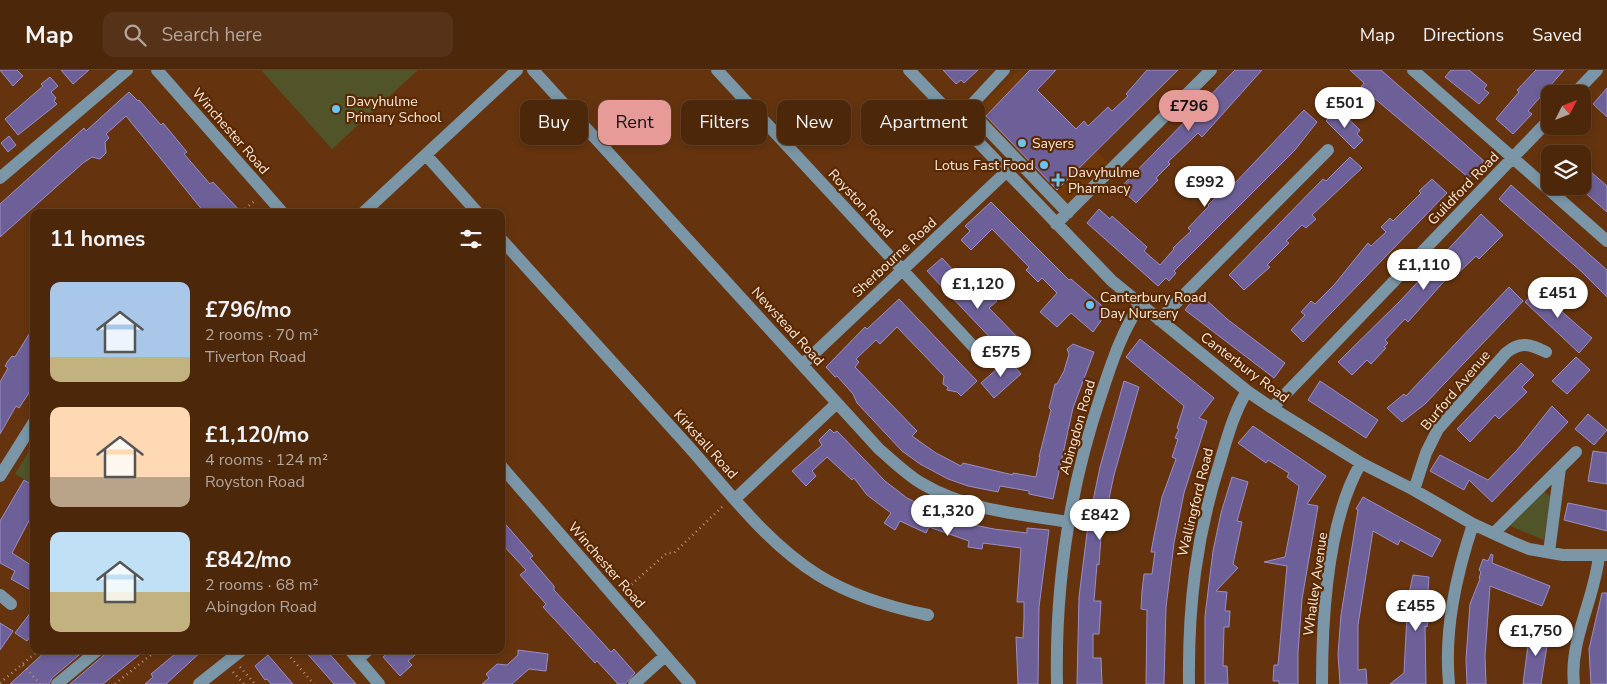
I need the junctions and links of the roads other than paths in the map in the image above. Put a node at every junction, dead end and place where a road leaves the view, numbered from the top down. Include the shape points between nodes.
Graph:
1 (127, 70) edge
2 (157, 70) edge
3 (517, 70) edge
4 (533, 70) edge
5 (717, 70) edge
6 (909, 70) edge
7 (1004, 70) edge
8 (1211, 70) edge
9 (1413, 70) edge
10 (1597, 70) edge
11 (1583, 85) edge
12 (937, 100) edge
13 (976, 100) edge
14 (985, 127) edge
15 (1541, 128) edge
16 (980, 145) edge
17 (1328, 150) dead end
18 (426, 156) junction
19 (1512, 159) junction
20 (1006, 172) junction
21 (0, 178) edge
22 (279, 209) edge
23 (367, 209) edge
24 (475, 209) edge
25 (1068, 213) junction
26 (1056, 224) junction
27 (1607, 241) edge
28 (505, 243) edge
29 (903, 270) junction
30 (1140, 305) junction
31 (1159, 320) junction
32 (1546, 352) dead end
33 (983, 357) dead end
34 (803, 364) junction
35 (1248, 391) junction
36 (837, 403) junction
37 (1272, 408) junction
38 (30, 428) edge
39 (1576, 452) dead end
40 (1361, 463) junction
41 (1560, 468) junction
42 (505, 471) edge
43 (0, 476) edge
44 (1414, 490) junction
45 (735, 499) junction
46 (1069, 522) junction
47 (1473, 524) junction
48 (1494, 533) junction
49 (1550, 552) junction
50 (1603, 555) edge
51 (0, 595) edge
52 (11, 604) dead end
53 (928, 615) dead end
54 (93, 654) edge
55 (237, 654) edge
56 (354, 655) edge
57 (665, 656) junction
58 (57, 684) edge
59 (199, 684) edge
60 (379, 684) edge
61 (634, 684) edge
62 (690, 684) edge
63 (1057, 684) edge
64 (1189, 684) edge
65 (1322, 684) edge
66 (1448, 684) edge
67 (1574, 684) edge

1 - 21 street
2 - 22 street, Winchester Road
3 - 18 street
4 - 34 street, Newstead Road
5 - 29 street, Royston Road
6 - 12 street, Canterbury Road
7 - 13 street
8 - 25 street
9 - 19 street
10 - 11 street
14 - 25 street
15 - 19 street, Guildford Road
16 - 20 street, Canterbury Road
17 - 31 street
18 - 23 street
18 - 24 street
19 - 27 street
19 - 37 street, Guildford Road
20 - 26 street, Canterbury Road
20 - 29 street, Sherbourne Road
25 - 26 street
26 - 30 street, Canterbury Road
28 - 45 street, Kirkstall Road
29 - 33 street, Royston Road
29 - 34 street, Sherbourne Road
30 - 31 street, Canterbury Road
30 - 46 street, Abingdon Road via 1112,362 1094,415
31 - 35 street, Canterbury Road
32 - 44 street, Burford Avenue via 1530,344 1514,346 1506,353 1438,429
34 - 36 street, Newstead Road
35 - 37 street, Canterbury Road
35 - 64 street, Wallingford Road via 1225,444 1200,534 1188,628
36 - 45 street
36 - 46 street, Newstead Road via 899,467 946,496 1000,512
37 - 40 street, Canterbury Road
38 - 43 street
39 - 41 street
40 - 44 street, Canterbury Road
40 - 65 street, Whalley Avenue via 1348,493 1330,566
41 - 48 street
41 - 49 street
42 - 57 street, Winchester Road
44 - 47 street, Canterbury Road
45 - 53 street, Kirkstall Road via 773,539 818,575 875,602
46 - 63 street, Abingdon Road via 1058,618
47 - 48 street, Canterbury Road
47 - 66 street via 1455,584 1450,615
48 - 49 street, Canterbury Road via 1529,548
49 - 50 street, Canterbury Road
50 - 67 street via 1573,660
51 - 52 street
54 - 58 street
55 - 59 street
56 - 60 street
57 - 61 street
57 - 62 street, Winchester Road

